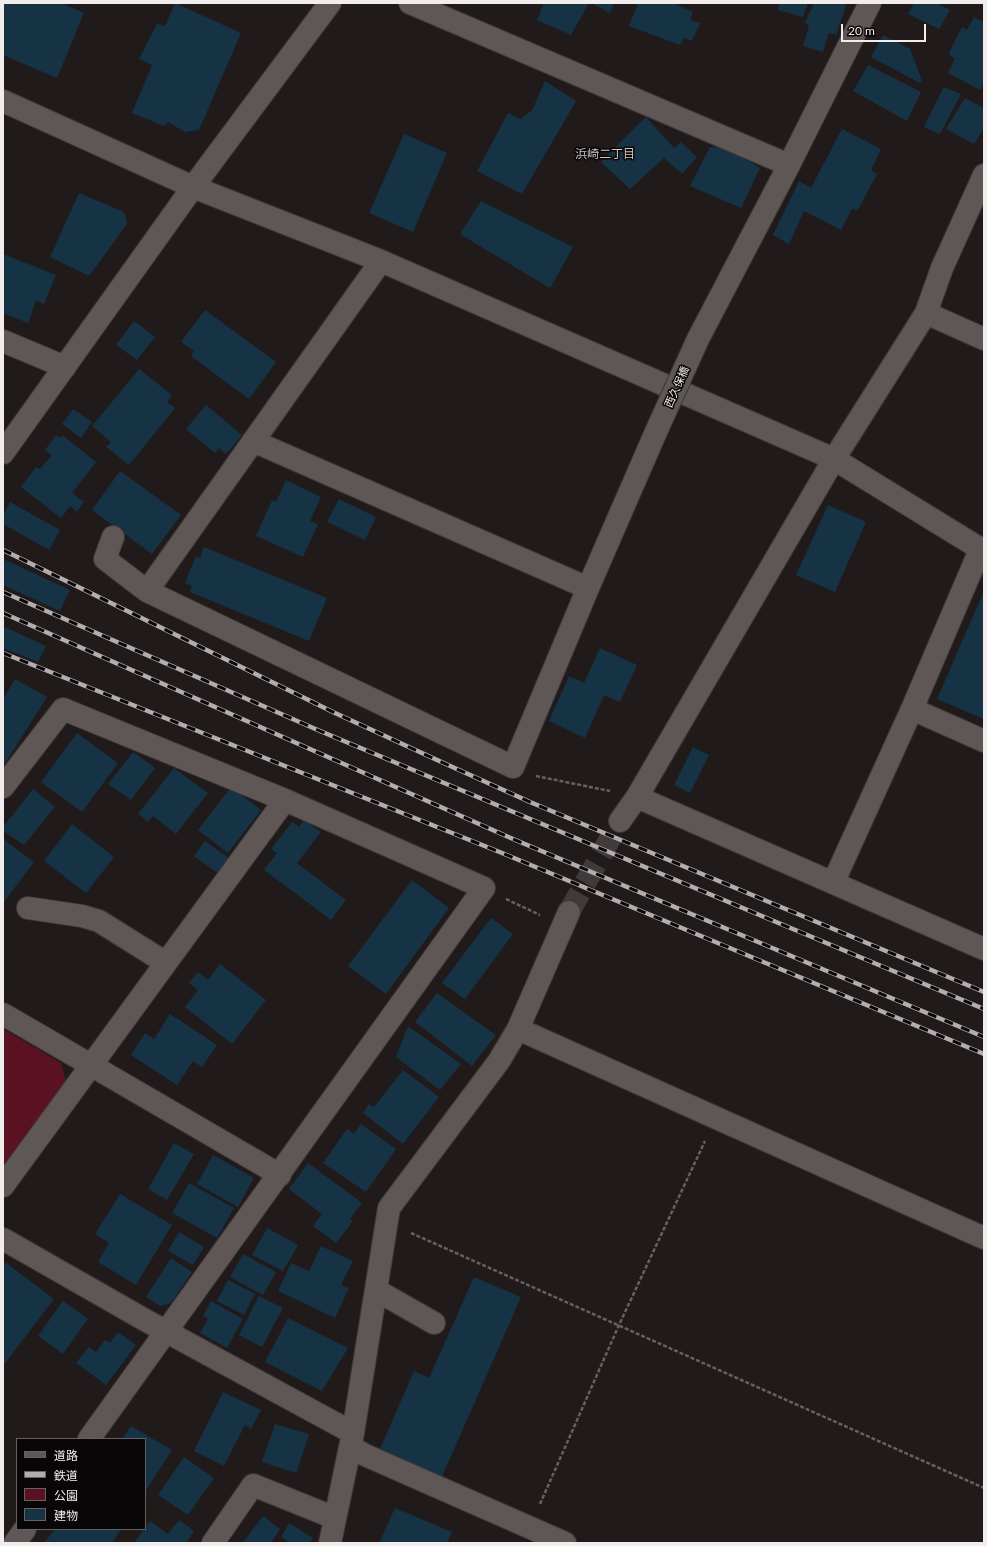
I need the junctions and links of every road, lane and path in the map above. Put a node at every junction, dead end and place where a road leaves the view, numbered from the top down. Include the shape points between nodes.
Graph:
1 (330, 3) edge
2 (410, 3) edge
3 (870, 3) edge
4 (3, 101) edge
5 (789, 165) junction
6 (984, 175) edge
7 (193, 187) junction
8 (381, 261) junction
9 (926, 313) junction
10 (984, 340) edge
11 (3, 341) edge
12 (65, 367) junction
13 (253, 441) junction
14 (3, 454) edge
15 (834, 459) junction
16 (113, 537) dead end
17 (982, 551) edge
18 (588, 588) junction
19 (147, 591) junction
20 (912, 709) junction
21 (984, 741) edge
22 (533, 775) dead end
23 (3, 787) edge
24 (610, 792) dead end
25 (637, 797) junction
26 (285, 800) junction
27 (620, 821) tunnel mouth
28 (833, 883) junction
29 (484, 888) junction
30 (28, 908) dead end
31 (566, 919) joint
32 (984, 949) edge
33 (166, 963) junction
34 (3, 1014) edge
35 (518, 1029) junction
36 (92, 1066) junction
37 (715, 1118) junction
38 (280, 1175) junction
39 (3, 1186) edge
40 (387, 1221) junction
41 (984, 1238) edge
42 (3, 1240) edge
43 (376, 1290) junction
44 (434, 1323) dead end
45 (619, 1325) junction
46 (166, 1331) junction
47 (90, 1438) edge
48 (352, 1440) junction
49 (984, 1488) edge
50 (335, 1518) junction
51 (24, 1530) edge
52 (527, 1535) edge
53 (15, 1543) edge
54 (213, 1543) edge
55 (330, 1543) edge
56 (565, 1543) edge

1 - 7 street
2 - 5 street
3 - 5 street, 西久保橋
4 - 7 street
5 - 18 street, 西久保橋, bridge via 698,339
6 - 9 street via 942,268
7 - 8 street
7 - 12 street
8 - 13 street
8 - 15 street
9 - 10 street
9 - 15 street
11 - 12 street
12 - 14 street
13 - 18 street
13 - 19 street
15 - 17 street
15 - 25 street
16 - 19 street via 105,559
17 - 20 street
18 - 19 street, 西久保橋 via 513,767
20 - 21 street
20 - 28 street
22 - 24 path
23 - 26 street via 62,709
25 - 27 street
25 - 28 street
26 - 29 street
26 - 33 street
28 - 32 street
29 - 31 path
29 - 38 street
30 - 33 street via 99,920
31 - 35 street
33 - 36 street
34 - 36 street
35 - 37 street
35 - 40 street via 498,1061 390,1208
36 - 38 street
36 - 39 street
37 - 41 street
37 - 45 path
38 - 46 street
40 - 43 street
40 - 45 path
42 - 46 street
43 - 44 street
43 - 48 street
45 - 49 path
45 - 52 path
46 - 47 street
46 - 48 street
48 - 50 street
48 - 52 street via 372,1458
50 - 54 street via 253,1485
50 - 55 street
51 - 53 street
52 - 56 street

